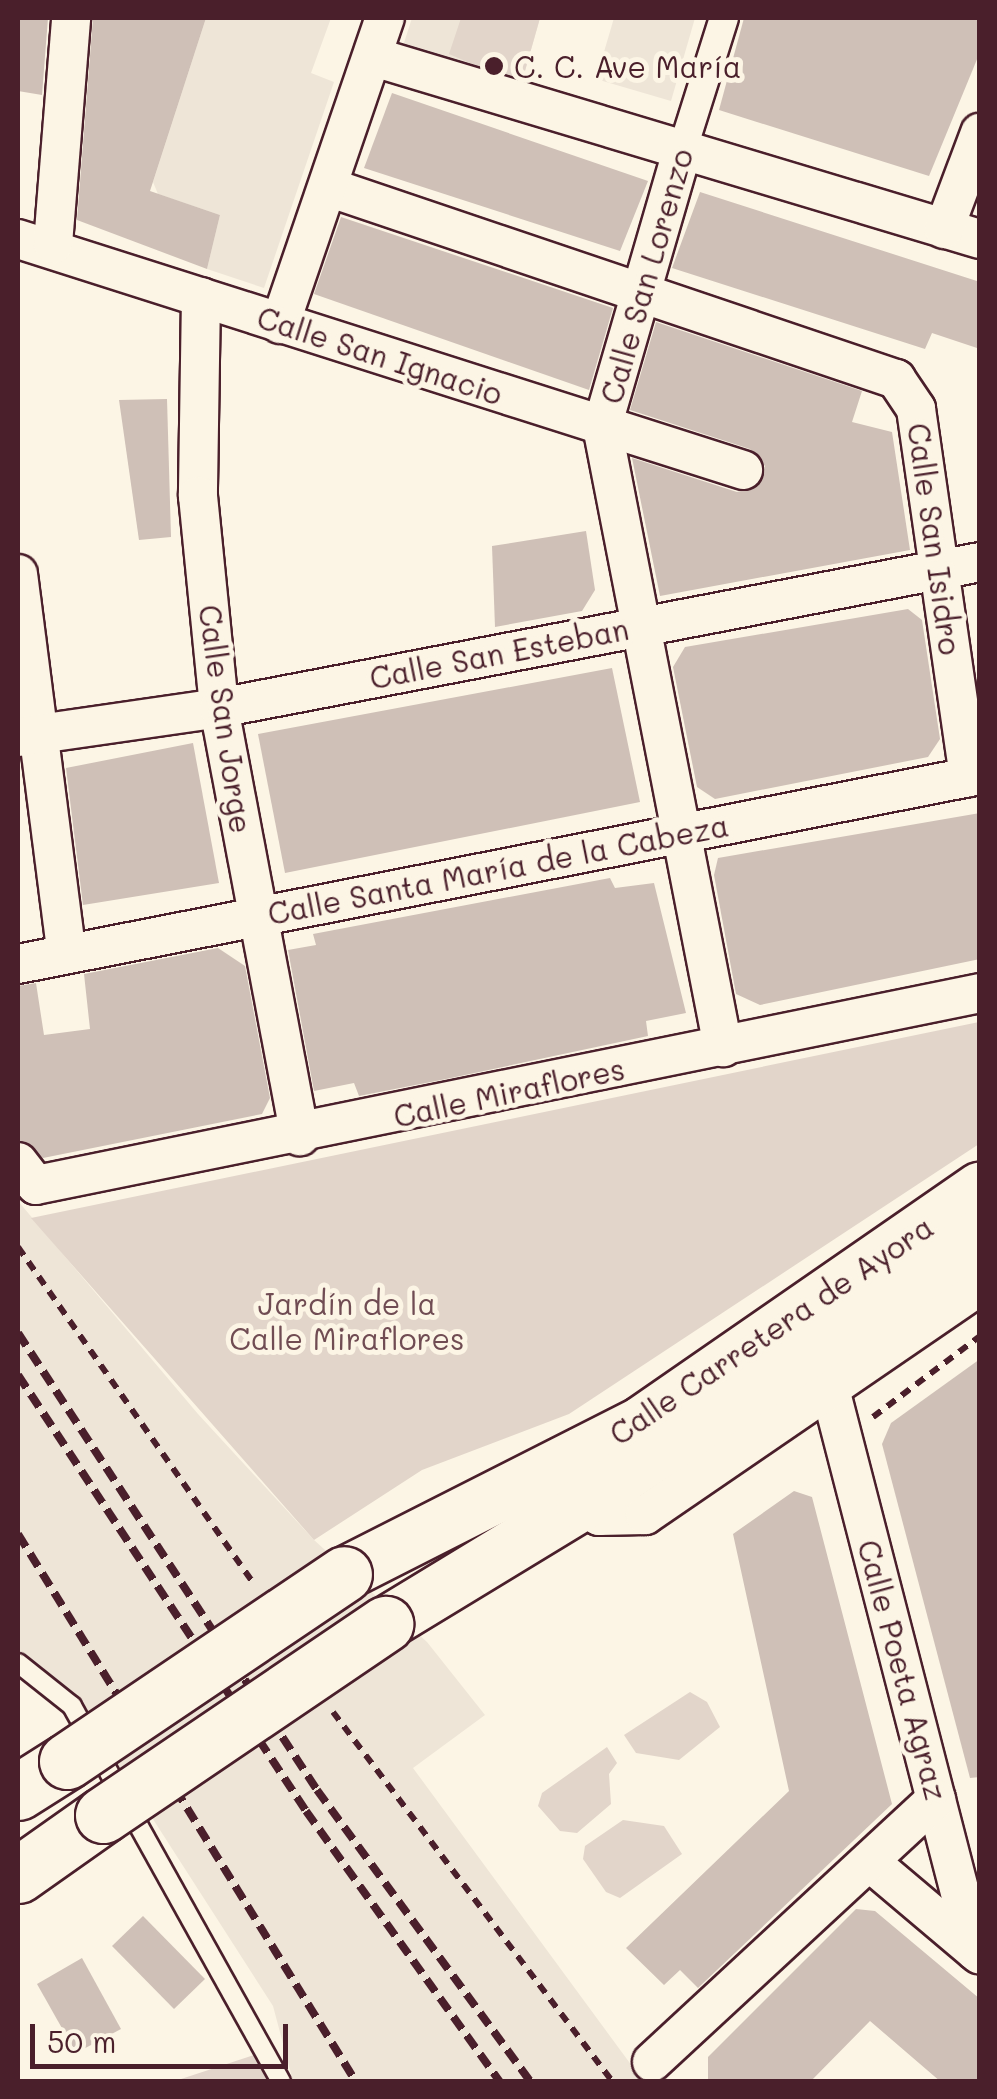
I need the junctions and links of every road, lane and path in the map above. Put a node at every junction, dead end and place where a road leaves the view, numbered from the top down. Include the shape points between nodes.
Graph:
1 (72, 18) edge
2 (385, 18) edge
3 (724, 18) edge
4 (374, 57) junction
5 (980, 133) edge
6 (683, 148) junction
7 (328, 187) junction
8 (962, 234) edge
9 (35, 242) edge
10 (639, 293) junction
11 (201, 298) junction
12 (280, 324) junction
13 (602, 426) junction
14 (743, 470) dead end
15 (980, 562) edge
16 (939, 568) junction
17 (18, 574) edge
18 (636, 626) junction
19 (219, 708) junction
20 (27, 735) edge
21 (974, 776) edge
22 (680, 831) junction
23 (257, 917) junction
24 (66, 954) junction
25 (18, 964) edge
26 (980, 993) edge
27 (723, 1048) junction
28 (300, 1136) junction
29 (27, 1174) edge
30 (980, 1188) edge
31 (980, 1236) edge
32 (18, 1247) edge
33 (980, 1286) edge
34 (980, 1336) edge
35 (830, 1389) junction
36 (867, 1422) dead end
37 (582, 1504) junction
38 (344, 1574) joint
39 (250, 1576) dead end
40 (385, 1624) joint
41 (18, 1663) edge
42 (331, 1710) dead end
43 (18, 1792) edge
44 (936, 1799) junction
45 (870, 1862) junction
46 (18, 1875) edge
47 (977, 1953) edge
48 (662, 2072) edge
49 (281, 2082) edge
50 (613, 2082) edge

1 - 9 street
2 - 4 street
3 - 6 street, Calle San Lorenzo
4 - 6 street
4 - 7 street
5 - 8 street
6 - 8 street
6 - 10 street, Calle San Lorenzo
7 - 10 street
7 - 12 street
9 - 11 street, Calle San Ignacio
10 - 13 street, Calle San Lorenzo
10 - 16 street, Calle San Isidro via 884,374 916,409
11 - 12 street, Calle San Ignacio
11 - 19 street, Calle San Jorge via 198,496
12 - 13 street, Calle San Ignacio
13 - 14 street, Calle San Ignacio
13 - 18 street, Calle San Lorenzo
15 - 16 street, Calle San Esteban
16 - 18 street, Calle San Esteban
16 - 21 street, Calle San Isidro
17 - 20 street
18 - 19 street, Calle San Esteban
18 - 22 street, Calle San Lorenzo
19 - 20 street, Calle San Esteban
19 - 23 street, Calle San Jorge
20 - 24 street
21 - 22 street, Calle Santa María de la Cabeza
22 - 23 street, Calle Santa María de la Cabeza
22 - 27 street, Calle San Lorenzo
23 - 24 street, Calle Santa María de la Cabeza
23 - 28 street, Calle San Jorge
24 - 25 street, Calle Santa María de la Cabeza
26 - 27 street, Calle Miraflores
27 - 28 street, Calle Miraflores
28 - 29 street, Calle Miraflores
30 - 38 main road, Calle Carretera de Ayora via 643,1422
31 - 37 main road, Calle Carretera de Ayora
32 - 39 path
33 - 35 street
34 - 36 path
35 - 37 street via 645,1515 599,1516
35 - 44 street, Calle Poeta Agraz
37 - 40 main road, Calle Carretera de Ayora
38 - 43 highway, bridge
40 - 46 highway, bridge
41 - 49 lane via 72,1706
42 - 50 path
44 - 45 street
44 - 47 street, Calle Poeta Agraz
45 - 47 street, Calle Poeta Agraz
45 - 48 street

